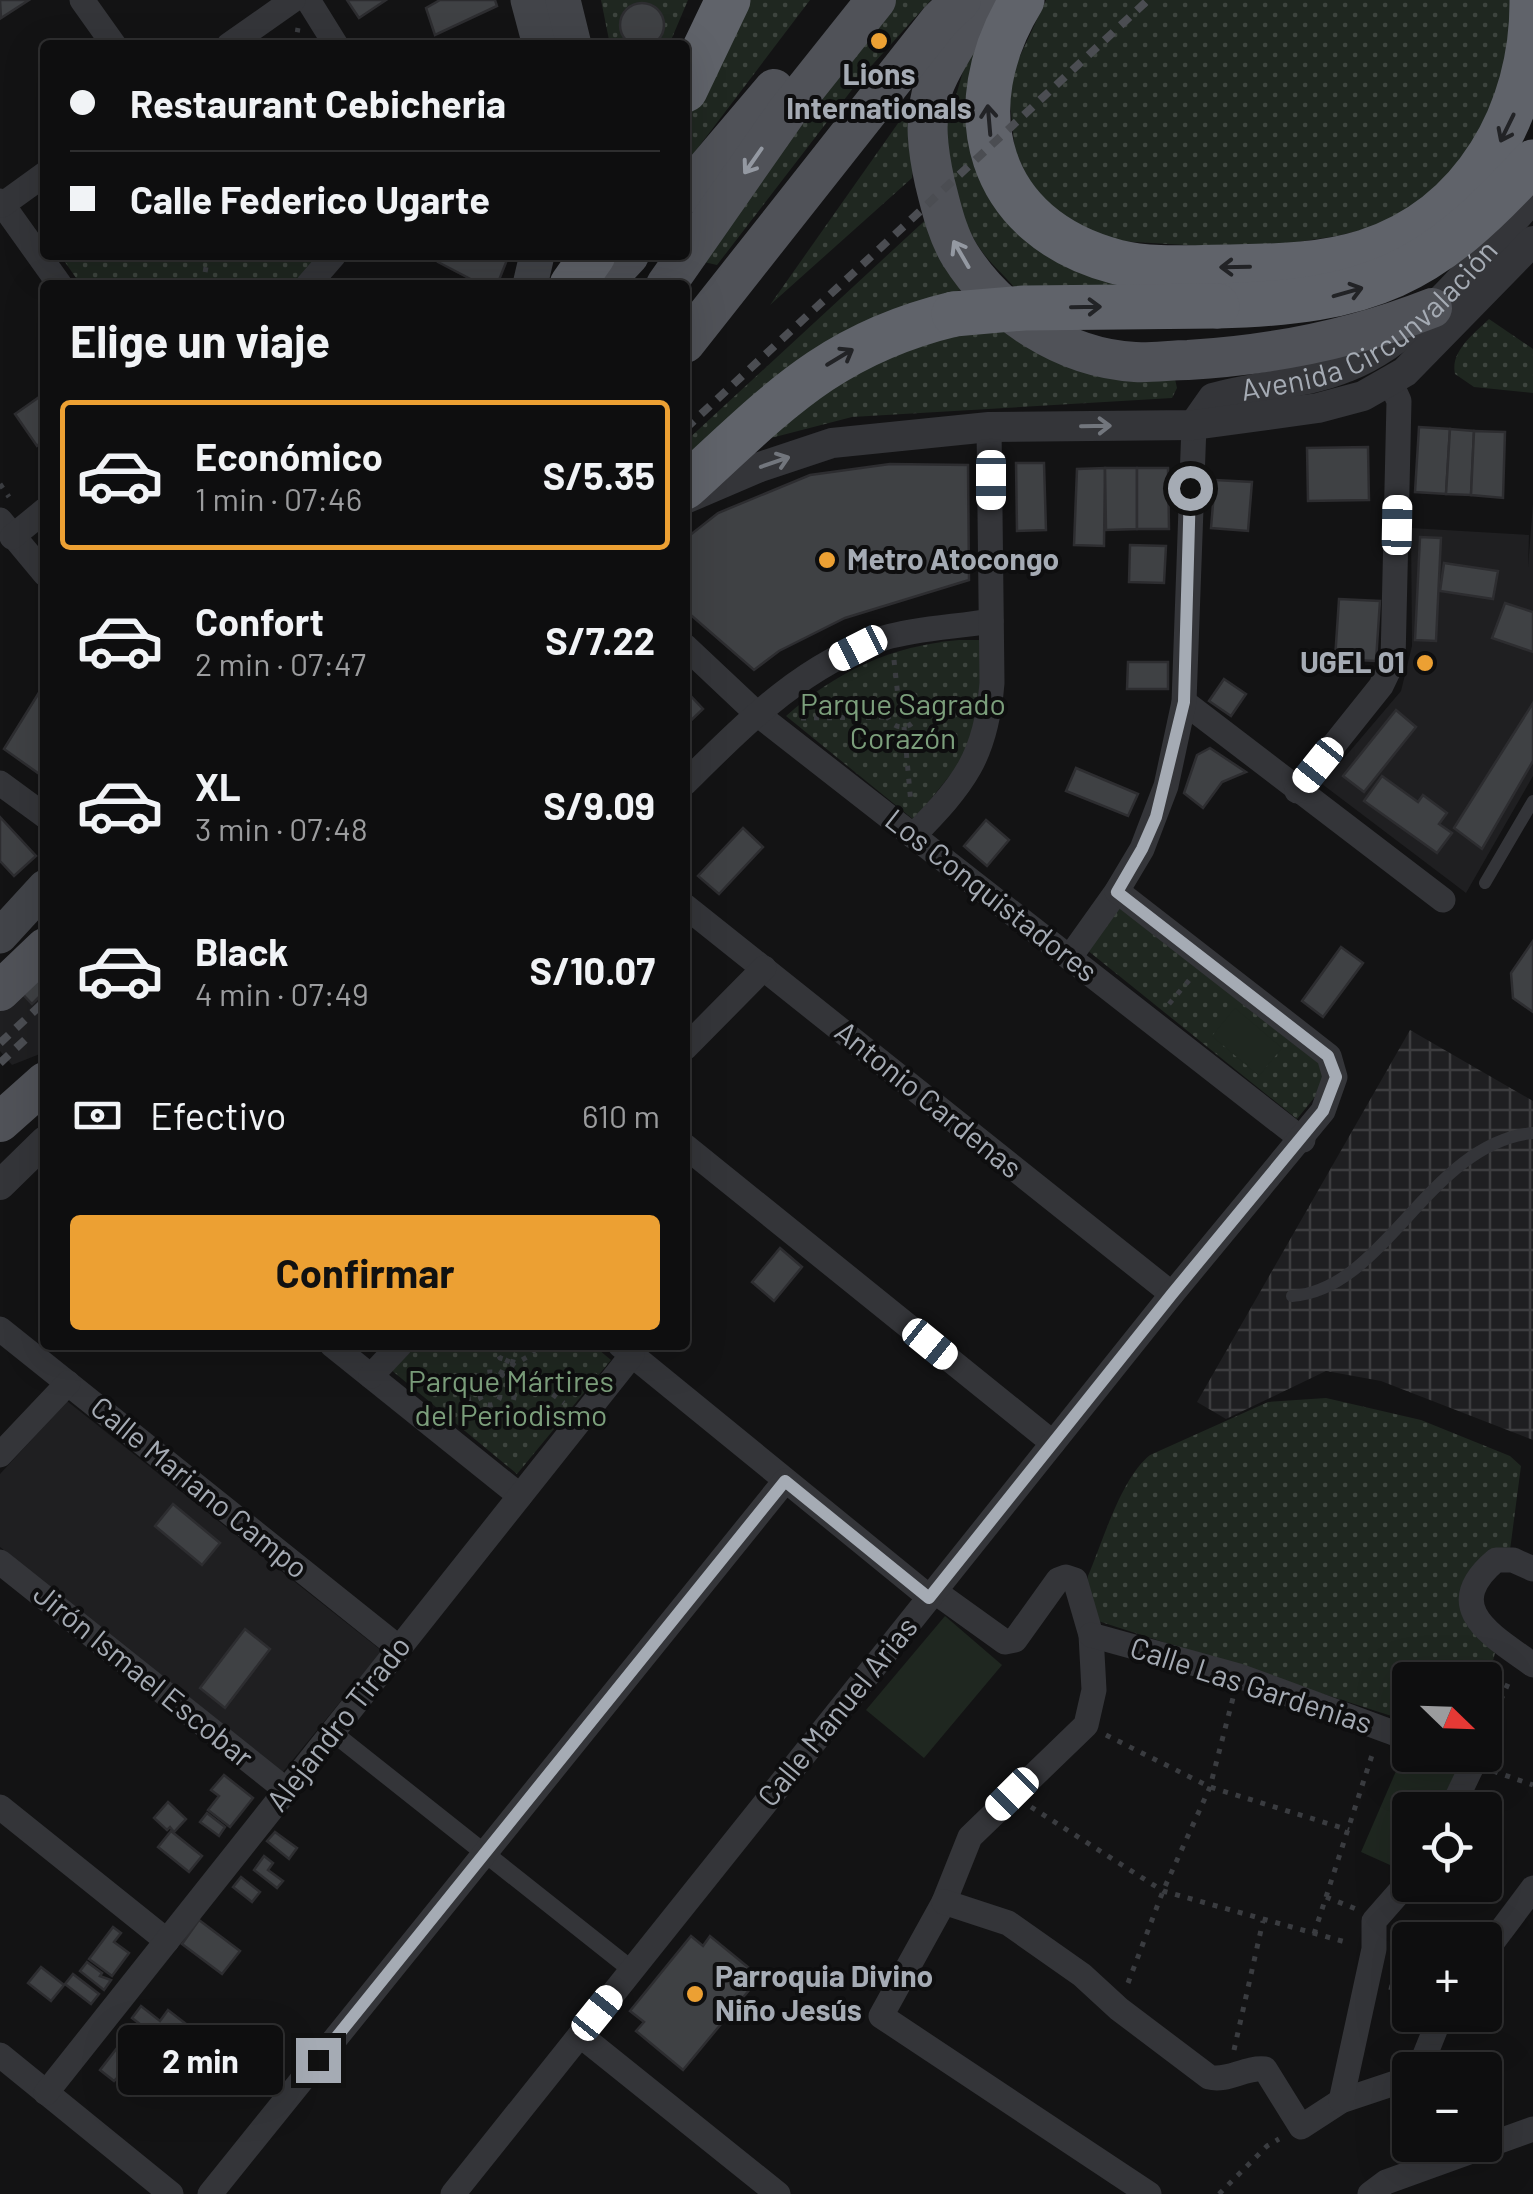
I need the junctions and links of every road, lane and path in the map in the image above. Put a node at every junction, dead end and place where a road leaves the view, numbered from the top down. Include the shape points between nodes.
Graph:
1 (82, 0) edge
2 (293, 0) edge
3 (308, 0) edge
4 (528, 0) edge
5 (563, 0) edge
6 (728, 0) edge
7 (846, 0) edge
8 (876, 0) edge
9 (961, 0) edge
10 (983, 0) edge
11 (1022, 0) edge
12 (1532, 0) edge
13 (110, 40) edge
14 (237, 40) edge
15 (333, 40) edge
16 (539, 40) edge
17 (573, 40) edge
18 (690, 80) edge
19 (1533, 162) edge
20 (40, 177) edge
21 (690, 188) edge
22 (1533, 198) edge
23 (1, 203) edge
24 (1533, 241) edge
25 (690, 251) edge
26 (40, 257) edge
27 (330, 260) edge
28 (624, 260) edge
29 (312, 280) edge
30 (606, 280) edge
31 (1432, 308) junction
32 (690, 337) edge
33 (1390, 381) junction
34 (1194, 425) junction
35 (989, 427) junction
36 (690, 482) edge
37 (690, 497) edge
38 (40, 512) edge
39 (6, 529) edge
40 (40, 568) edge
41 (992, 621) junction
42 (690, 651) edge
43 (906, 652) dead end
44 (894, 657) junction
45 (882, 660) dead end
46 (898, 697) junction
47 (1184, 702) junction
48 (804, 710) dead end
49 (977, 710) dead end
50 (756, 712) junction
51 (918, 713) junction
52 (888, 717) junction
53 (794, 718) junction
54 (904, 727) junction
55 (809, 730) dead end
56 (690, 778) edge
57 (0, 783) edge
58 (1298, 791) junction
59 (1533, 801) edge
60 (897, 803) dead end
61 (40, 812) edge
62 (914, 836) junction
63 (1484, 883) dead end
64 (1117, 892) junction
65 (40, 893) edge
66 (1443, 900) dead end
67 (690, 910) edge
68 (0, 936) edge
69 (40, 953) edge
70 (1070, 957) junction
71 (1206, 960) junction
72 (764, 968) junction
73 (0, 991) edge
74 (1153, 1023) junction
75 (690, 1043) edge
76 (40, 1073) edge
77 (23, 1102) edge
78 (1533, 1133) edge
79 (1302, 1140) junction
80 (40, 1146) edge
81 (690, 1150) edge
82 (0, 1185) edge
83 (1172, 1294) junction
84 (1292, 1296) dead end
85 (0, 1329) edge
86 (338, 1350) edge
87 (395, 1350) edge
88 (494, 1350) edge
89 (514, 1350) edge
90 (533, 1350) edge
91 (626, 1350) edge
92 (508, 1362) junction
93 (499, 1374) junction
94 (370, 1376) junction
95 (68, 1383) junction
96 (494, 1386) dead end
97 (582, 1417) junction
98 (1053, 1442) junction
99 (0, 1454) edge
100 (785, 1481) junction
101 (520, 1496) junction
102 (0, 1562) edge
103 (1533, 1568) edge
104 (932, 1594) junction
105 (1090, 1635) junction
106 (398, 1648) junction
107 (1522, 1669) edge
108 (1239, 1676) junction
109 (1502, 1705) edge
110 (1086, 1724) junction
111 (1381, 1728) junction
112 (332, 1732) junction
113 (1392, 1732) edge
114 (1498, 1772) edge
115 (1533, 1785) edge
116 (1210, 1787) junction
117 (286, 1790) junction
118 (1012, 1794) junction
119 (0, 1807) edge
120 (1349, 1830) junction
121 (485, 1853) junction
122 (1533, 1888) edge
123 (1163, 1890) junction
124 (1392, 1901) edge
125 (944, 1902) junction
126 (1263, 1921) junction
127 (1502, 1929) edge
128 (1314, 1935) junction
129 (167, 1941) junction
130 (1374, 1949) junction
131 (632, 1970) junction
132 (1118, 2009) junction
133 (580, 2035) junction
134 (0, 2055) edge
135 (1228, 2076) junction
136 (1392, 2084) edge
137 (46, 2093) junction
138 (1341, 2100) junction
139 (1300, 2127) junction
140 (1533, 2129) edge
141 (465, 2190) edge
142 (171, 2194) edge
143 (210, 2194) edge
144 (778, 2194) edge
145 (1149, 2194) edge
146 (1219, 2194) edge
147 (1370, 2194) edge

1 - 13 street
2 - 14 street
3 - 15 street
4 - 16 main road
5 - 17 main road
6 - 18 highway
7 - 21 main road
8 -> 25 main road
9 - 32 main road
31 -> 10 main road via 1308,346 1209,358 1134,362 1084,352 1040,333 988,294 958,252 927,148 934,86
12 -> 11 highway via 1528,68 1508,127 1476,178 1432,216 1387,243 1334,260 1159,268 1081,249 1048,230 1008,190 987,122 988,82 996,48
36 -> 19 highway, bridge via 805,380 883,335 954,314 1305,302 1356,290 1436,253
20 - 23 street
22 - 31 street, Avenida Circunvalación
23 - 26 street
24 - 33 street, Avenida Circunvalación via 1431,349
27 - 29 street
28 - 30 main road
31 - 34 street, Avenida Circunvalación via 1350,366 1213,398
33 - 34 street, Avenida Circunvalación via 1318,408
33 - 58 street via 1399,401 1393,660 1381,686
35 -> 34 street, Avenida Circunvalación
34 - 47 street
37 -> 35 street, Avenida Circunvalación via 832,444
35 - 41 street
38 - 39 street
39 - 40 street
41 - 50 street via 887,637 822,667
41 - 62 street via 990,701 980,752
42 - 50 street, Los Conquistadores
43 - 44 path
44 - 45 path
44 - 46 path
46 - 51 path via 912,700
46 - 52 path
47 - 58 street
47 - 64 street via 1156,817
48 - 53 path
49 - 51 path
50 - 56 street
50 - 62 street, Los Conquistadores
51 - 54 path
52 - 53 path
52 - 54 path
53 - 55 path
54 - 60 path via 912,815
57 - 61 street
58 - 66 street
59 - 63 lane
62 - 70 street, Los Conquistadores
64 - 70 street
64 - 71 street, Calle Manuel Arias
65 - 68 main road
67 - 72 street, Antonio Cardenas
69 - 73 main road
70 - 74 street, Los Conquistadores
71 - 74 path
71 - 79 street, Calle Manuel Arias via 1328,1056 1336,1077 1332,1094
72 - 75 street
72 - 83 street, Antonio Cardenas
74 - 79 street, Los Conquistadores
76 - 77 main road
78 - 84 lane via 1506,1136 1473,1156 1434,1186 1351,1272
79 - 83 street, Calle Manuel Arias
80 - 82 street
81 - 98 street
83 - 98 street, Calle Manuel Arias
85 - 95 street, Calle Mariano Campo
86 - 94 street
87 - 94 street
88 - 92 path
89 - 92 path
90 - 92 path via 525,1360
91 - 97 street, Alejandro Tirado
91 - 100 street
92 - 93 path
92 - 97 path
93 - 93 path via 484,1374 470,1385 469,1402 480,1416 498,1417 511,1406 512,1388
93 - 96 path
94 - 101 street
95 - 99 street
95 - 106 street, Calle Mariano Campo
97 - 101 street, Alejandro Tirado
98 - 104 street, Calle Manuel Arias
100 - 104 street
100 - 121 street
101 - 106 street, Alejandro Tirado
102 - 117 street, Jirón Ismael Escobar
103 - 107 street via 1496,1560 1472,1590 1479,1625
104 - 105 street via 1004,1642 1015,1640 1066,1577 1080,1587
104 - 131 street, Calle Manuel Arias
105 - 108 street, Calle Las Gardenias
105 - 110 street via 1094,1690
106 - 112 street, Alejandro Tirado
107 - 109 path
108 - 111 street, Calle Las Gardenias
108 - 116 path
110 - 116 path
110 - 118 street
111 - 113 street, Calle Las Gardenias
111 - 120 path
112 - 117 street, Alejandro Tirado
112 - 121 street
114 - 115 path
116 - 120 path
116 - 123 path
117 - 129 street, Alejandro Tirado
118 - 123 path
118 - 125 street via 970,1837
119 - 129 street
120 - 128 path
121 - 131 street
121 - 143 street
122 - 127 street
123 - 126 path
123 - 132 path
124 - 130 street via 1374,1922
125 - 132 street via 1008,1923
125 - 145 street via 882,2016
126 - 128 path
126 - 135 path
128 - 130 path
129 - 137 street, Alejandro Tirado
130 - 138 street
131 - 133 street, Calle Manuel Arias
132 - 135 street via 1210,2077
133 - 141 street, Calle Manuel Arias
133 - 144 street
134 - 137 street
135 - 139 street via 1265,2069
136 - 138 street
137 - 142 street
138 - 139 street
139 - 146 path via 1266,2146
140 - 147 street via 1386,2182

